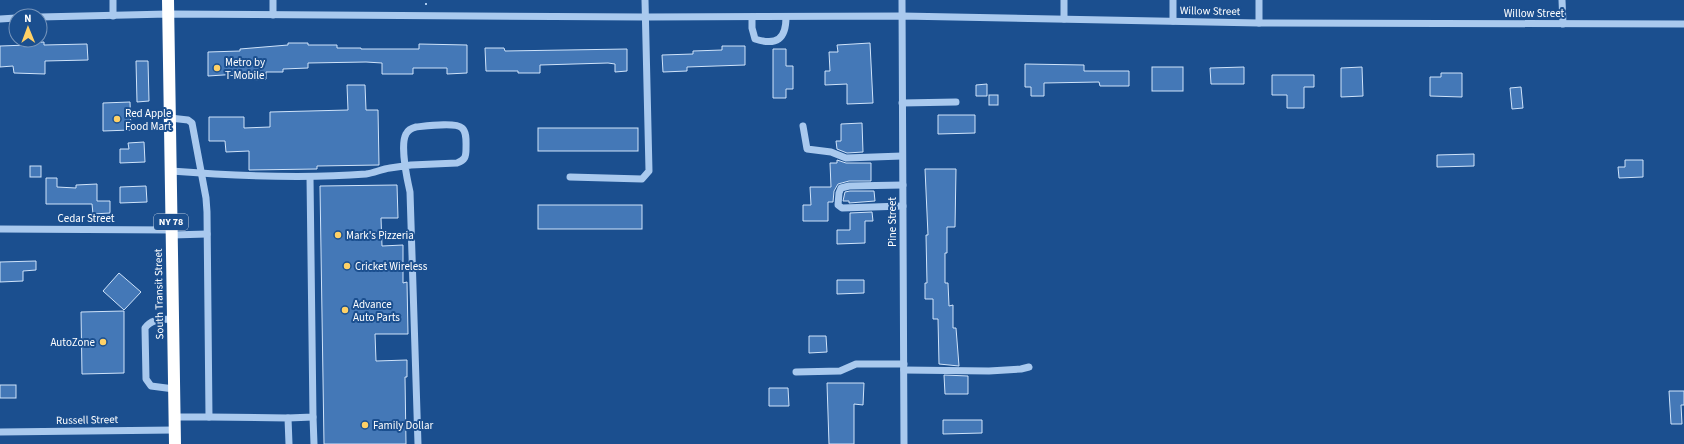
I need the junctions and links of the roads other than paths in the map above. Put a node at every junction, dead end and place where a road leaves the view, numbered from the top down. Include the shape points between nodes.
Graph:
1 (113, 0) edge
2 (168, 0) edge
3 (273, 0) edge
4 (645, 0) edge
5 (902, 0) edge
6 (1064, 0) edge
7 (1173, 0) edge
8 (1259, 0) edge
9 (1562, 0) edge
10 (168, 14) junction
11 (273, 15) junction
12 (113, 16) junction
13 (902, 16) junction
14 (645, 17) junction
15 (752, 17) junction
16 (786, 17) junction
17 (48, 18) edge
18 (1064, 19) junction
19 (1173, 21) junction
20 (1259, 23) junction
21 (1563, 24) junction
22 (1684, 24) edge
23 (956, 102) dead end
24 (902, 103) junction
25 (170, 118) junction
26 (803, 126) dead end
27 (902, 156) junction
28 (405, 166) junction
29 (171, 171) junction
30 (201, 174) junction
31 (310, 177) junction
32 (570, 178) dead end
33 (903, 185) junction
34 (903, 206) junction
35 (0, 229) edge
36 (172, 232) junction
37 (207, 234) junction
38 (173, 319) junction
39 (904, 367) junction
40 (1029, 367) dead end
41 (796, 372) dead end
42 (174, 389) junction
43 (174, 417) junction
44 (208, 417) junction
45 (313, 417) junction
46 (288, 418) junction
47 (174, 430) junction
48 (0, 432) edge
49 (175, 444) edge
50 (289, 444) edge
51 (314, 444) edge
52 (418, 444) edge
53 (904, 444) edge

1 - 12 street
2 - 10 highway, South Transit Street / NY 78
3 - 11 street
4 - 14 street
5 - 13 street, Pine Street
6 - 18 street
7 - 19 street
8 - 20 street
9 - 21 street
10 - 11 street, Willow Street
10 - 12 street, Willow Street
10 - 25 highway, South Transit Street / NY 78
11 - 14 street, Willow Street
12 - 17 street, Willow Street
13 - 16 street, Willow Street
13 - 18 street, Willow Street
13 - 24 street, Pine Street
14 - 15 street, Willow Street
14 - 32 street via 649,171 642,179
15 - 16 street, Willow Street
15 - 16 street via 755,39 761,41 777,41 781,38 786,28
18 - 19 street, Willow Street
19 - 20 street, Willow Street
20 - 21 street, Willow Street
21 - 22 street, Willow Street
23 - 24 street
24 - 27 street, Pine Street
25 - 29 highway, South Transit Street / NY 78
25 - 30 street via 188,120 192,123
26 - 27 street via 808,149 831,152 846,158
27 - 33 street, Pine Street
28 - 28 street via 463,161 466,156 466,134 463,128 456,125 410,129 404,140
28 - 31 street via 369,174
28 - 52 street via 410,192
29 - 30 street
29 - 36 highway, South Transit Street / NY 78
30 - 31 street
30 - 37 street via 206,198
31 - 45 street
33 - 34 street, Pine Street
33 - 34 street via 841,188 838,205 842,208
34 - 39 street, Pine Street
35 - 36 street, Cedar Street
36 - 37 street, Cedar Street
36 - 38 highway, South Transit Street / NY 78
37 - 44 street
38 - 42 highway, South Transit Street / NY 78
38 - 42 street via 148,323 145,328 145,342 146,379 151,386
39 - 40 street via 989,371
39 - 41 street via 856,364 840,371
39 - 53 street, Pine Street
42 - 43 highway, South Transit Street / NY 78
43 - 44 street
43 - 47 highway, South Transit Street / NY 78
44 - 46 street
45 - 46 street
45 - 51 street
46 - 50 street
47 - 48 street, Russell Street
47 - 49 highway, South Transit Street / NY 78

